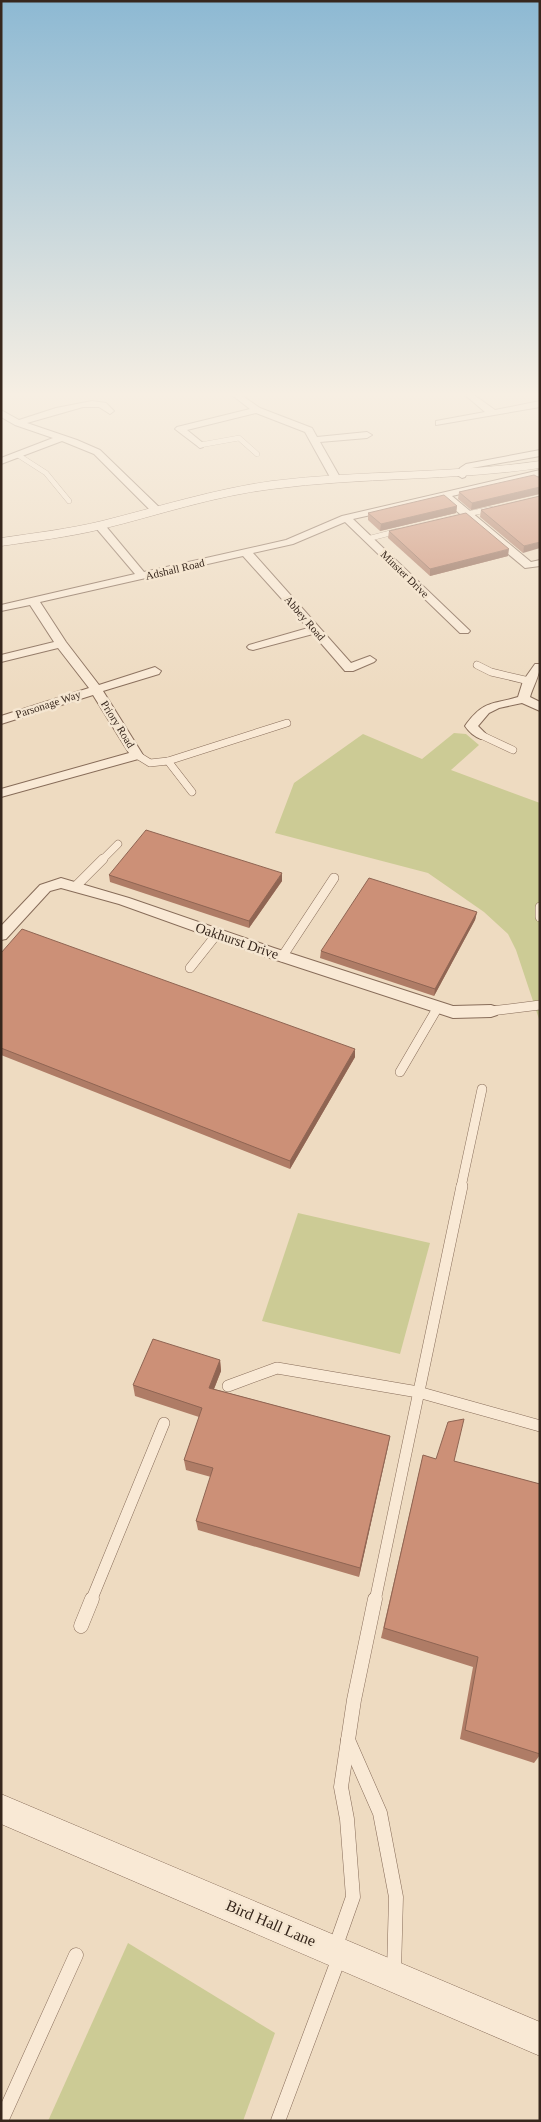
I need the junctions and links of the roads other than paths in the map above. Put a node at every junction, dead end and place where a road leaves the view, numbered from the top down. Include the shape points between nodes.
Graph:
1 (63, 494) edge
2 (140, 494) edge
3 (224, 494) edge
4 (447, 494) edge
5 (444, 495) junction
6 (69, 501) dead end
7 (494, 508) edge
8 (156, 510) junction
9 (462, 515) junction
10 (346, 518) junction
11 (100, 526) junction
12 (403, 530) edge
13 (367, 539) junction
14 (1, 542) edge
15 (246, 552) junction
16 (540, 563) edge
17 (142, 576) junction
18 (34, 602) junction
19 (1, 608) edge
20 (314, 630) junction
21 (464, 631) dead end
22 (61, 644) junction
23 (253, 646) dead end
24 (1, 659) edge
25 (370, 660) dead end
26 (478, 665) dead end
27 (155, 671) dead end
28 (536, 672) edge
29 (96, 689) junction
30 (523, 699) junction
31 (540, 707) edge
32 (1, 720) edge
33 (287, 723) dead end
34 (481, 735) joint
35 (513, 750) dead end
36 (137, 755) junction
37 (168, 761) junction
38 (192, 792) dead end
39 (1, 793) edge
40 (118, 844) dead end
41 (334, 878) dead end
42 (76, 886) junction
43 (540, 907) edge
44 (540, 917) edge
45 (217, 934) junction
46 (1, 935) edge
47 (282, 957) junction
48 (190, 968) dead end
49 (540, 1005) edge
50 (438, 1007) junction
51 (492, 1011) joint
52 (400, 1072) dead end
53 (482, 1089) dead end
54 (228, 1386) dead end
55 (418, 1392) junction
56 (164, 1422) dead end
57 (540, 1426) edge
58 (81, 1626) dead end
59 (347, 1740) junction
60 (1, 1809) edge
61 (338, 1951) junction
62 (76, 1955) dead end
63 (394, 1975) junction
64 (540, 2039) edge
65 (1, 2121) edge
66 (278, 2121) edge

1 - 6 lane
2 - 8 street
3 - 8 street
4 - 5 street, Adshall Road
5 - 9 street
5 - 10 street, Adshall Road
7 - 9 lane
8 - 11 street
9 - 16 street via 529,566
10 - 13 street, Minster Drive
10 - 15 street, Adshall Road via 289,542
11 - 14 street
11 - 17 street
12 - 13 lane
13 - 21 street, Minster Drive
15 - 17 street, Adshall Road
15 - 20 street, Abbey Road
17 - 18 street, Adshall Road
18 - 19 street, Adshall Road
18 - 22 street, Priory Road
20 - 23 street
20 - 25 street, Abbey Road via 349,668
22 - 24 street
22 - 29 street, Priory Road
26 - 28 lane via 491,672
27 - 29 street, Parsonage Way
28 - 30 street
29 - 32 street, Parsonage Way
29 - 36 street, Priory Road
30 - 31 street
30 - 34 street via 494,705 477,718 471,726
33 - 37 lane
34 - 35 lane
36 - 37 lane via 150,763
36 - 39 street, Priory Road
37 - 38 lane
40 - 42 lane
41 - 47 lane
42 - 45 street, Oakhurst Drive
42 - 46 street, Oakhurst Drive via 61,883 45,888
43 - 44 lane
45 - 47 street, Oakhurst Drive
45 - 48 lane
47 - 50 street, Oakhurst Drive
49 - 51 lane
50 - 51 street, Oakhurst Drive via 453,1012
50 - 52 lane
53 - 55 lane
54 - 55 lane via 277,1368
55 - 57 lane
55 - 59 lane
56 - 58 lane
59 - 61 lane via 341,1787 353,1897
59 - 63 lane via 380,1813 396,1897
60 - 61 street, Bird Hall Lane
61 - 63 street, Bird Hall Lane
61 - 66 lane
62 - 65 lane
63 - 64 street, Bird Hall Lane

